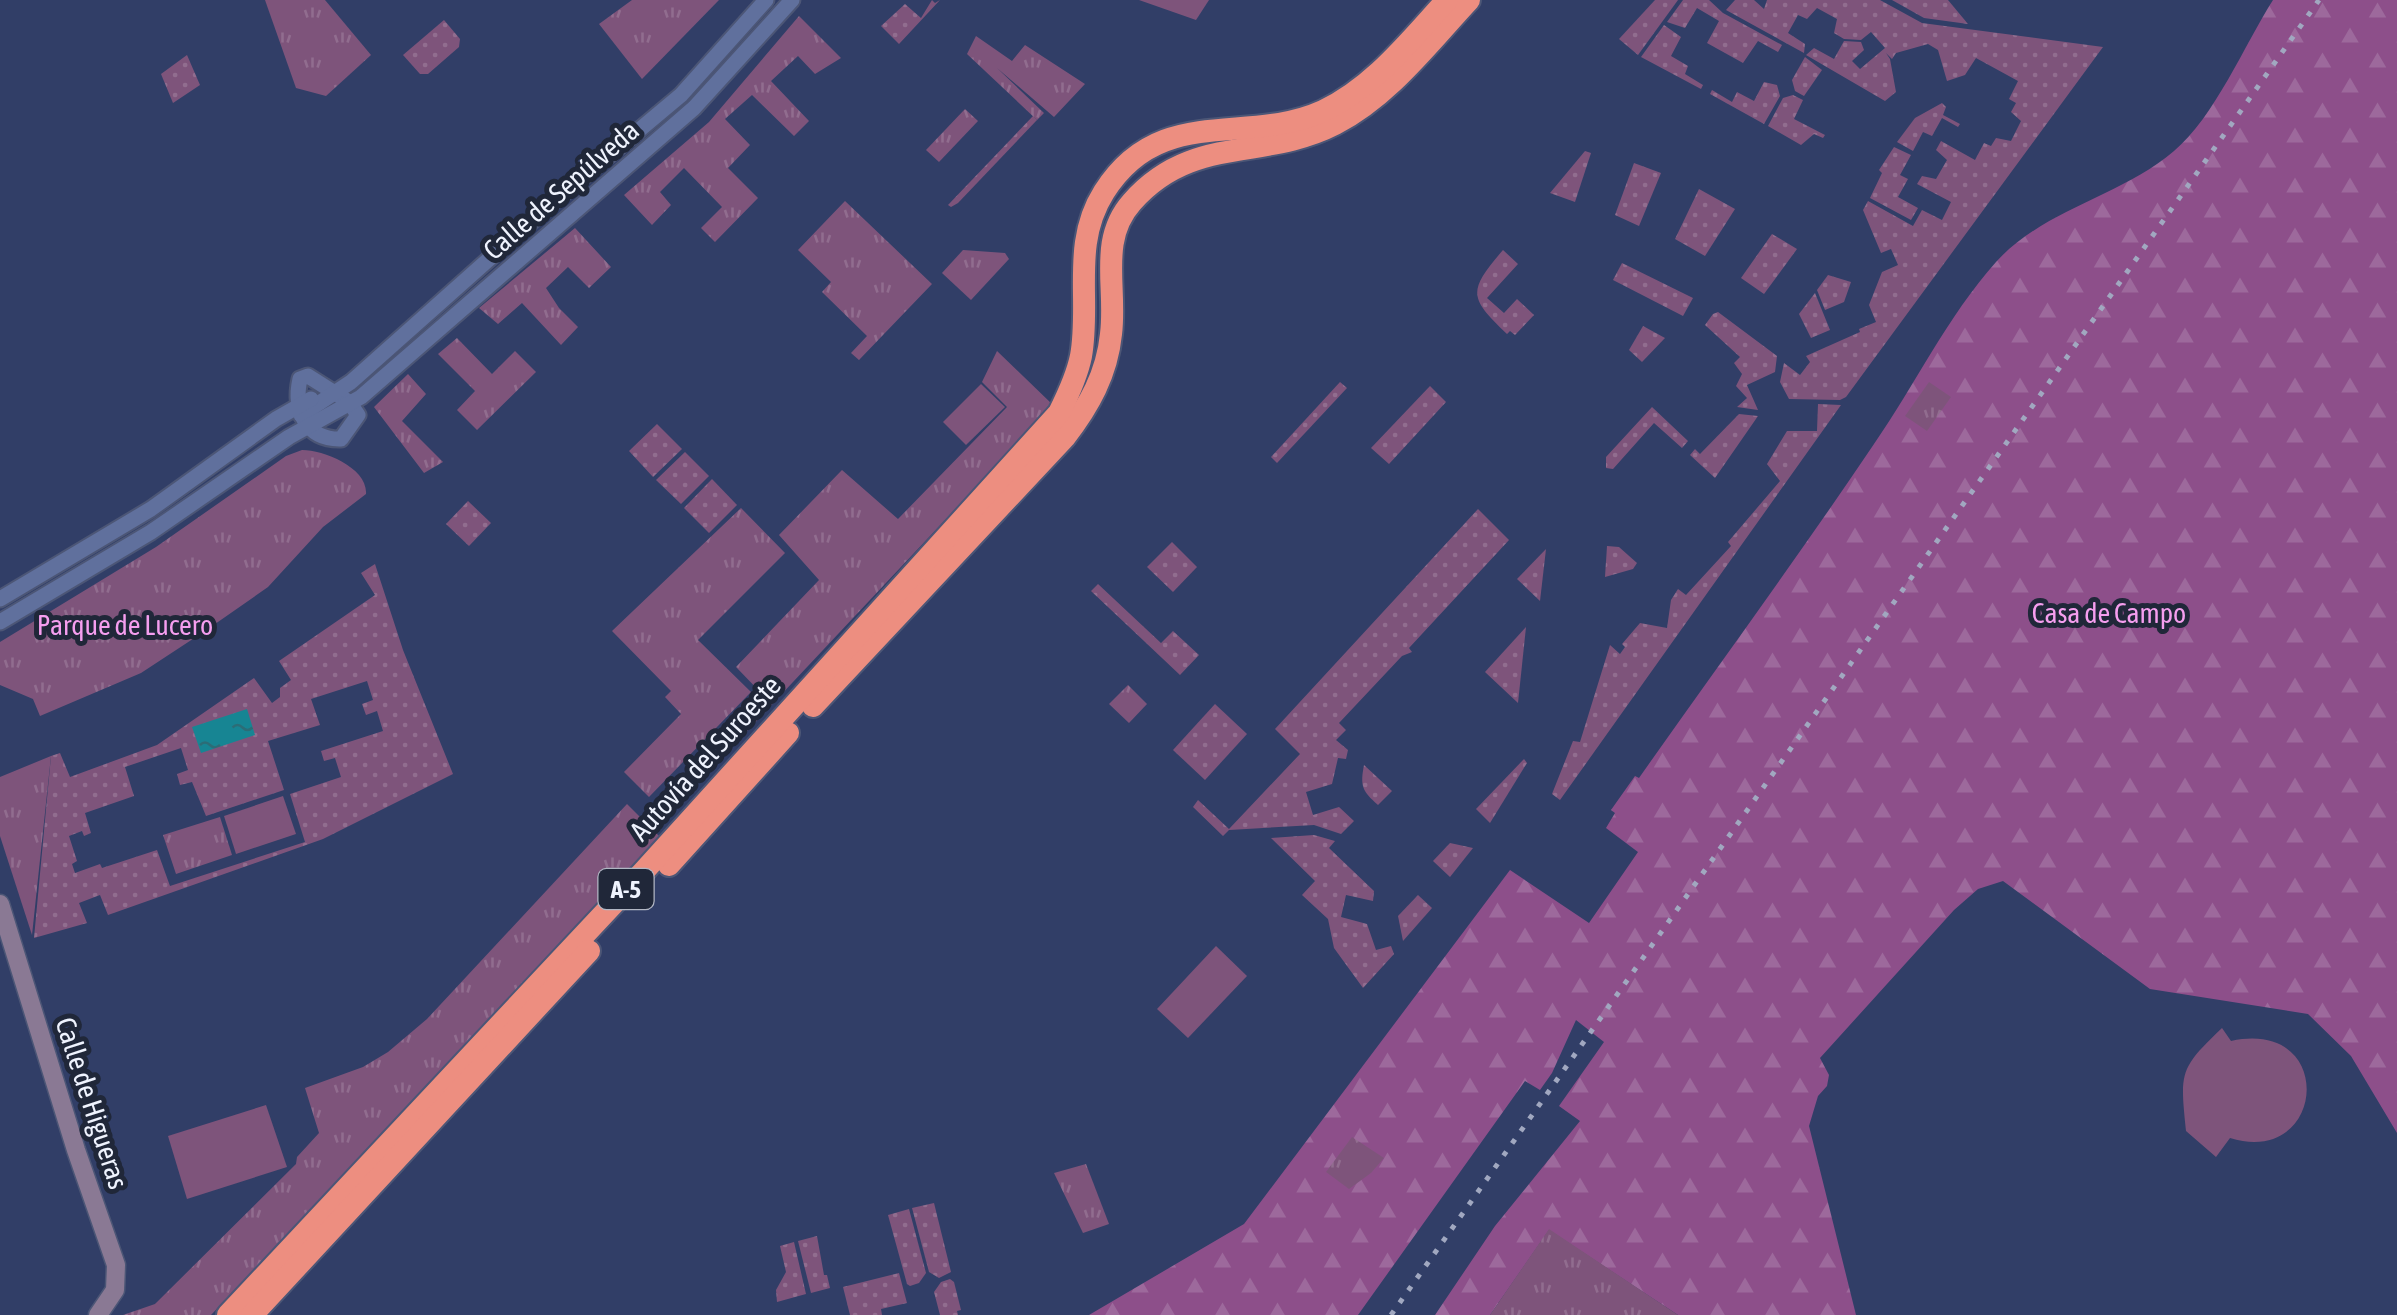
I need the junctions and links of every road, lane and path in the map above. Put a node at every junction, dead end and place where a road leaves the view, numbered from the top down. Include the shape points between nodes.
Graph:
1 (766, 0) edge
2 (792, 0) edge
3 (1448, 0) edge
4 (1469, 0) edge
5 (334, 392) junction
6 (349, 402) junction
7 (302, 416) junction
8 (0, 599) edge
9 (0, 622) edge
10 (0, 904) edge
11 (98, 1315) edge
12 (228, 1315) edge
13 (252, 1315) edge

1 - 5 street, Calle de Sepúlveda via 680,94
2 - 6 street, Calle de Sepúlveda via 694,108
3 - 12 highway, Autovía del Suroeste / A-5 via 1367,84 1326,110 1284,124 1178,135 1112,180 1085,238 1081,356 1059,413
4 - 13 highway, Autovía del Suroeste / A-5 via 1392,83 1337,123 1288,142 1188,160 1136,197 1118,218 1111,240 1105,364 1087,408 1065,437
5 - 6 street, Calle de Sepúlveda
5 - 7 street, Calle de Sepúlveda
5 - 7 street, Calle de Sepúlveda via 319,380 300,379
6 - 7 street, Calle de Sepúlveda
6 - 7 street via 358,415 340,439 327,440
7 - 8 street, Calle de Sepúlveda
7 - 9 street, Calle de Sepúlveda via 152,532
10 - 11 main road, Calle de Higueras via 116,1265 115,1290

